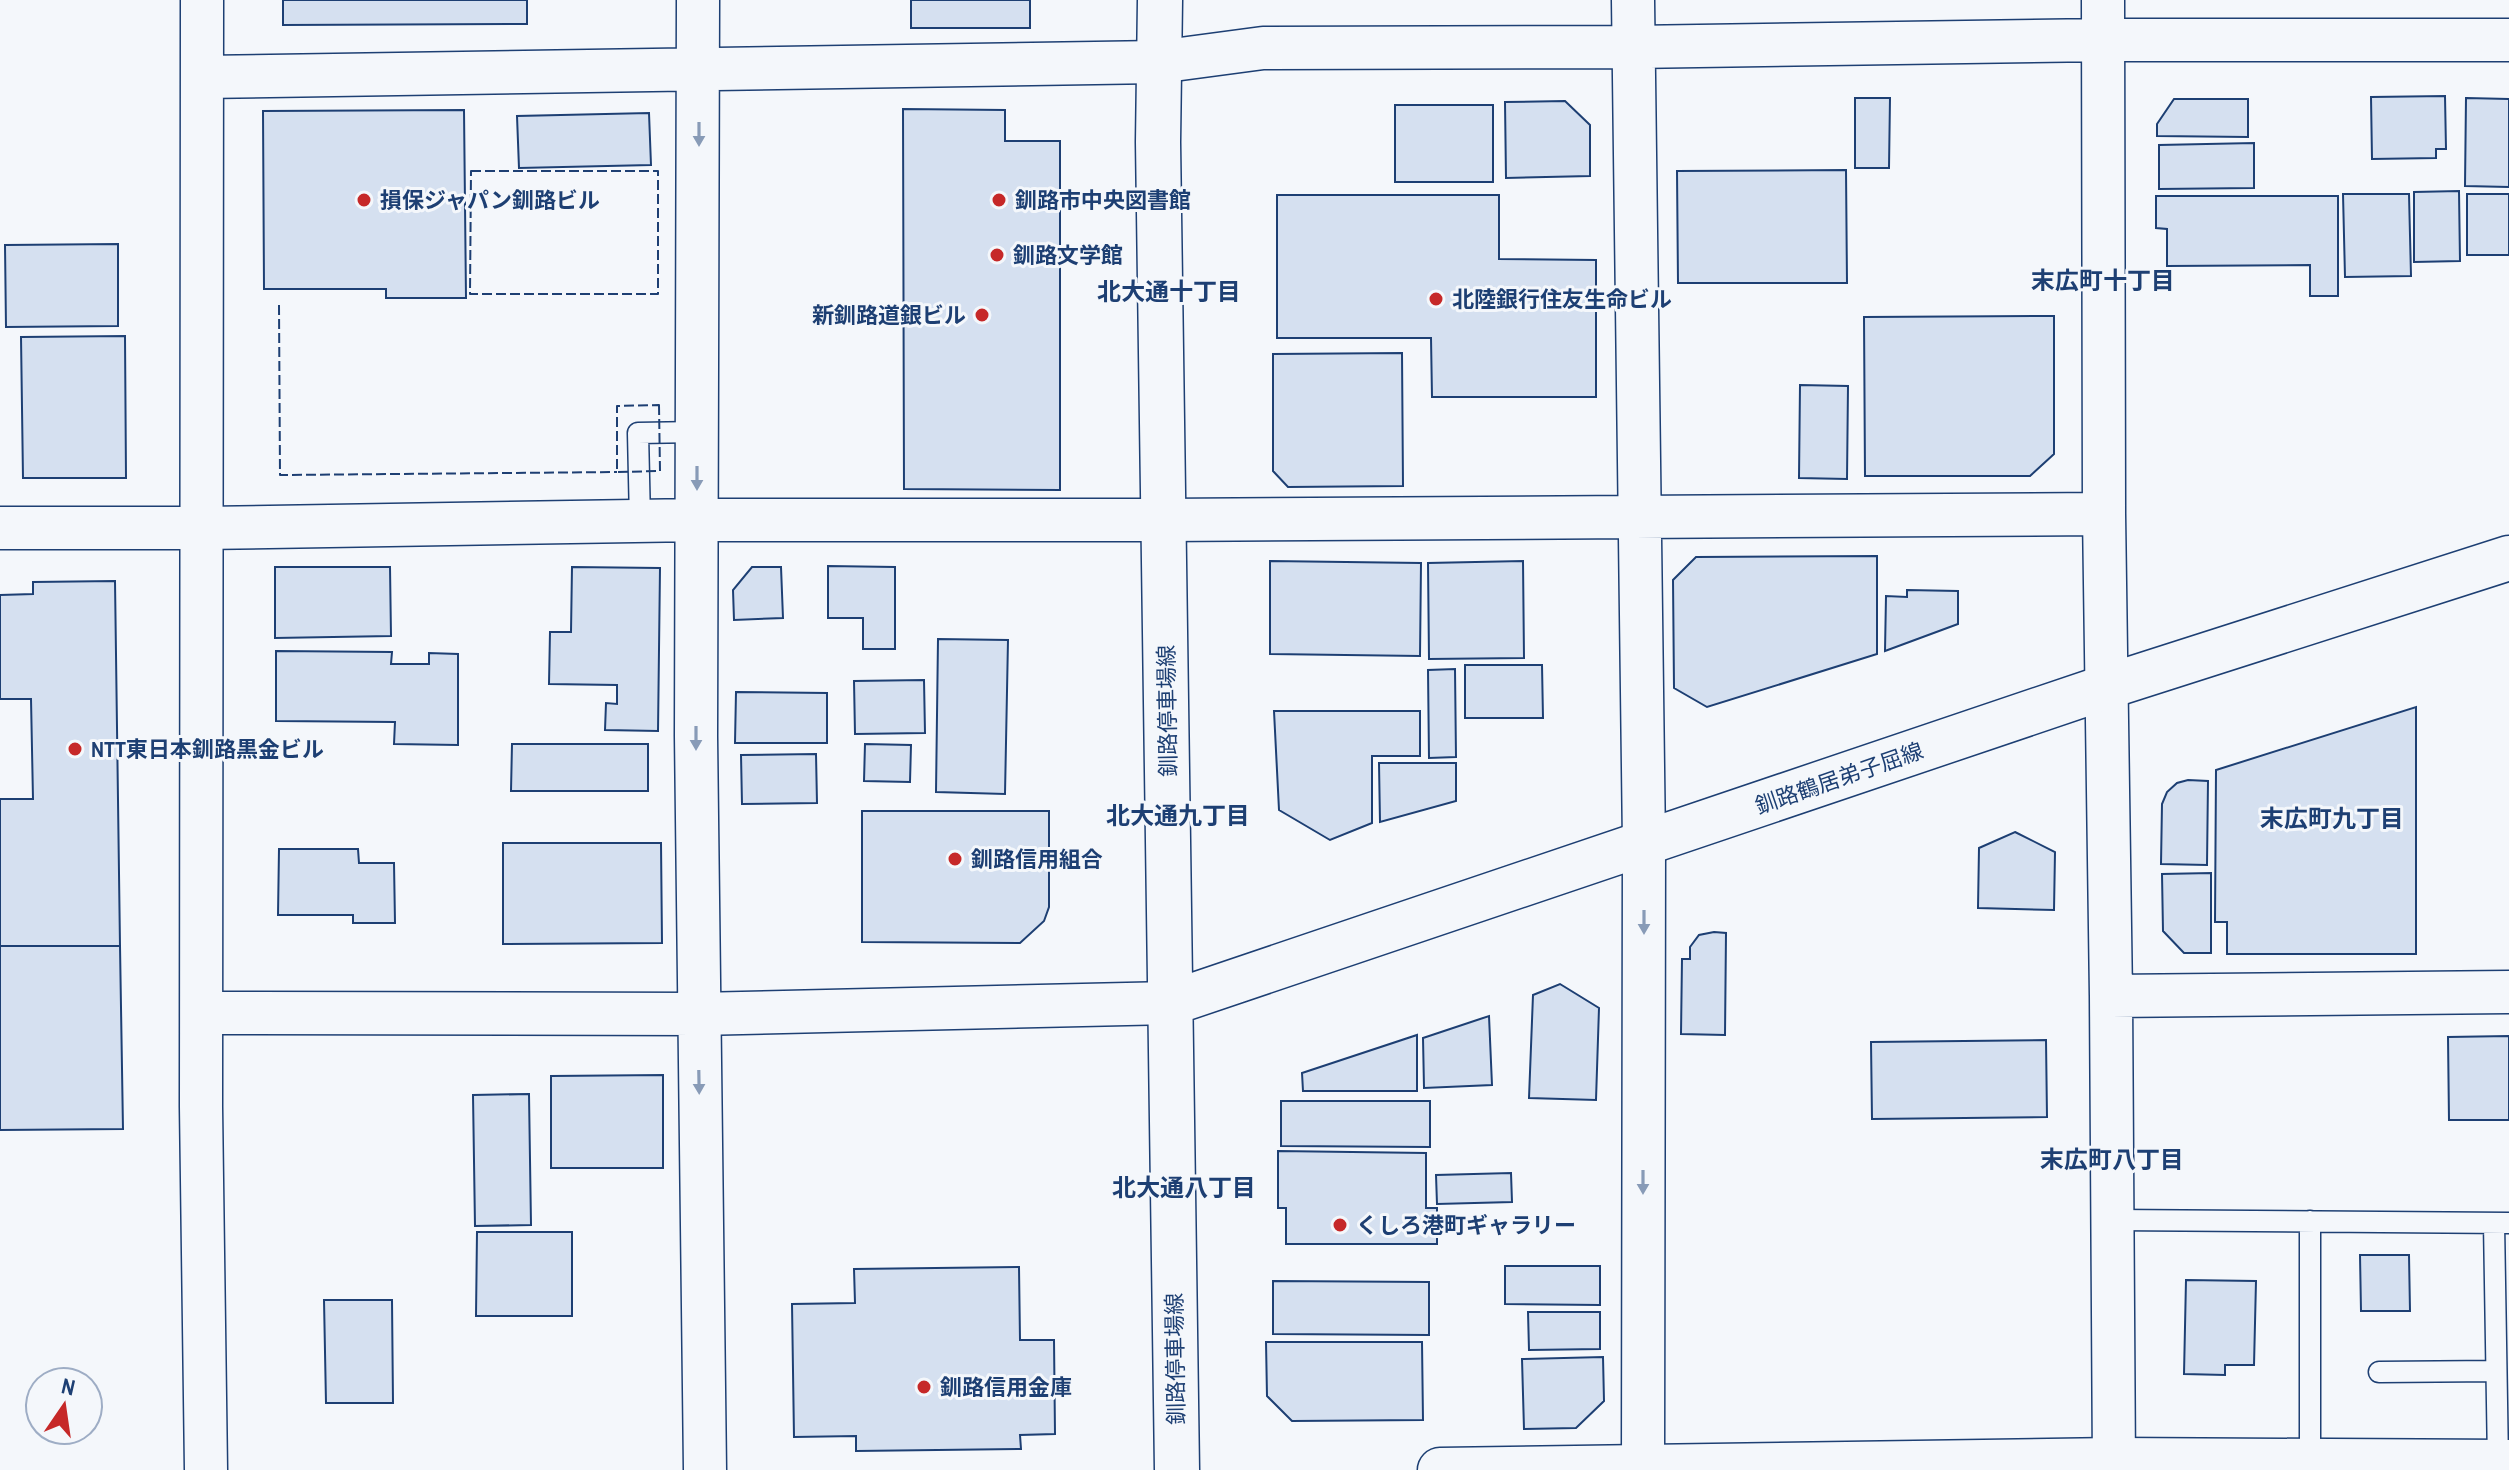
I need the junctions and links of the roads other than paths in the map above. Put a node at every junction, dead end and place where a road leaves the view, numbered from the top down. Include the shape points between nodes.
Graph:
1 (202, 0) edge
2 (698, 0) edge
3 (1160, 0) edge
4 (1633, 0) edge
5 (2103, 20) edge
6 (2509, 40) edge
7 (1633, 47) junction
8 (1158, 62) junction
9 (699, 68) junction
10 (202, 77) junction
11 (697, 432) junction
12 (2104, 514) junction
13 (1640, 515) junction
14 (697, 520) junction
15 (1164, 520) junction
16 (640, 521) junction
17 (0, 528) edge
18 (203, 528) junction
19 (2509, 558) edge
20 (2106, 687) junction
21 (1644, 844) junction
22 (2509, 992) edge
23 (2111, 996) junction
24 (1171, 1003) junction
25 (202, 1013) junction
26 (698, 1014) junction
27 (2113, 1220) junction
28 (2310, 1221) junction
29 (2502, 1223) edge
30 (2496, 1371) junction
31 (2379, 1372) dead end
32 (2310, 1460) junction
33 (2504, 1462) edge
34 (2114, 1465) edge
35 (1643, 1468) edge
36 (206, 1470) edge
37 (705, 1470) edge
38 (1177, 1470) edge
39 (1440, 1470) edge

1 - 10 street
2 - 9 street
3 - 8 main road, 釧路停車場線
4 - 7 street
5 - 6 street
5 - 7 street
5 - 12 street
7 - 8 street via 1263,48
7 - 13 street
8 - 9 street
8 - 15 main road, 釧路停車場線
9 - 10 street
9 -> 11 street
10 - 18 street
11 -> 14 street
11 - 16 lane via 638,433
12 - 13 street
12 - 20 street
13 - 15 street
13 - 21 street
14 - 15 street
14 - 16 street
14 -> 26 street
15 - 24 main road, 釧路停車場線
16 - 18 street
17 - 18 street
18 - 25 street
19 - 20 main road, 釧路鶴居弟子屈線
20 - 21 main road, 釧路鶴居弟子屈線
20 - 23 street
21 - 24 main road, 釧路鶴居弟子屈線
21 -> 35 street
22 - 23 street
23 - 27 street
24 - 26 street
24 - 38 main road, 釧路停車場線
25 - 26 street
25 - 36 street
26 -> 37 street
27 - 28 lane
27 - 34 street
28 - 29 lane
28 - 32 lane
29 - 30 lane
30 - 31 lane
30 - 33 lane
32 - 33 main road
32 - 34 main road
34 - 35 main road
35 - 39 main road

